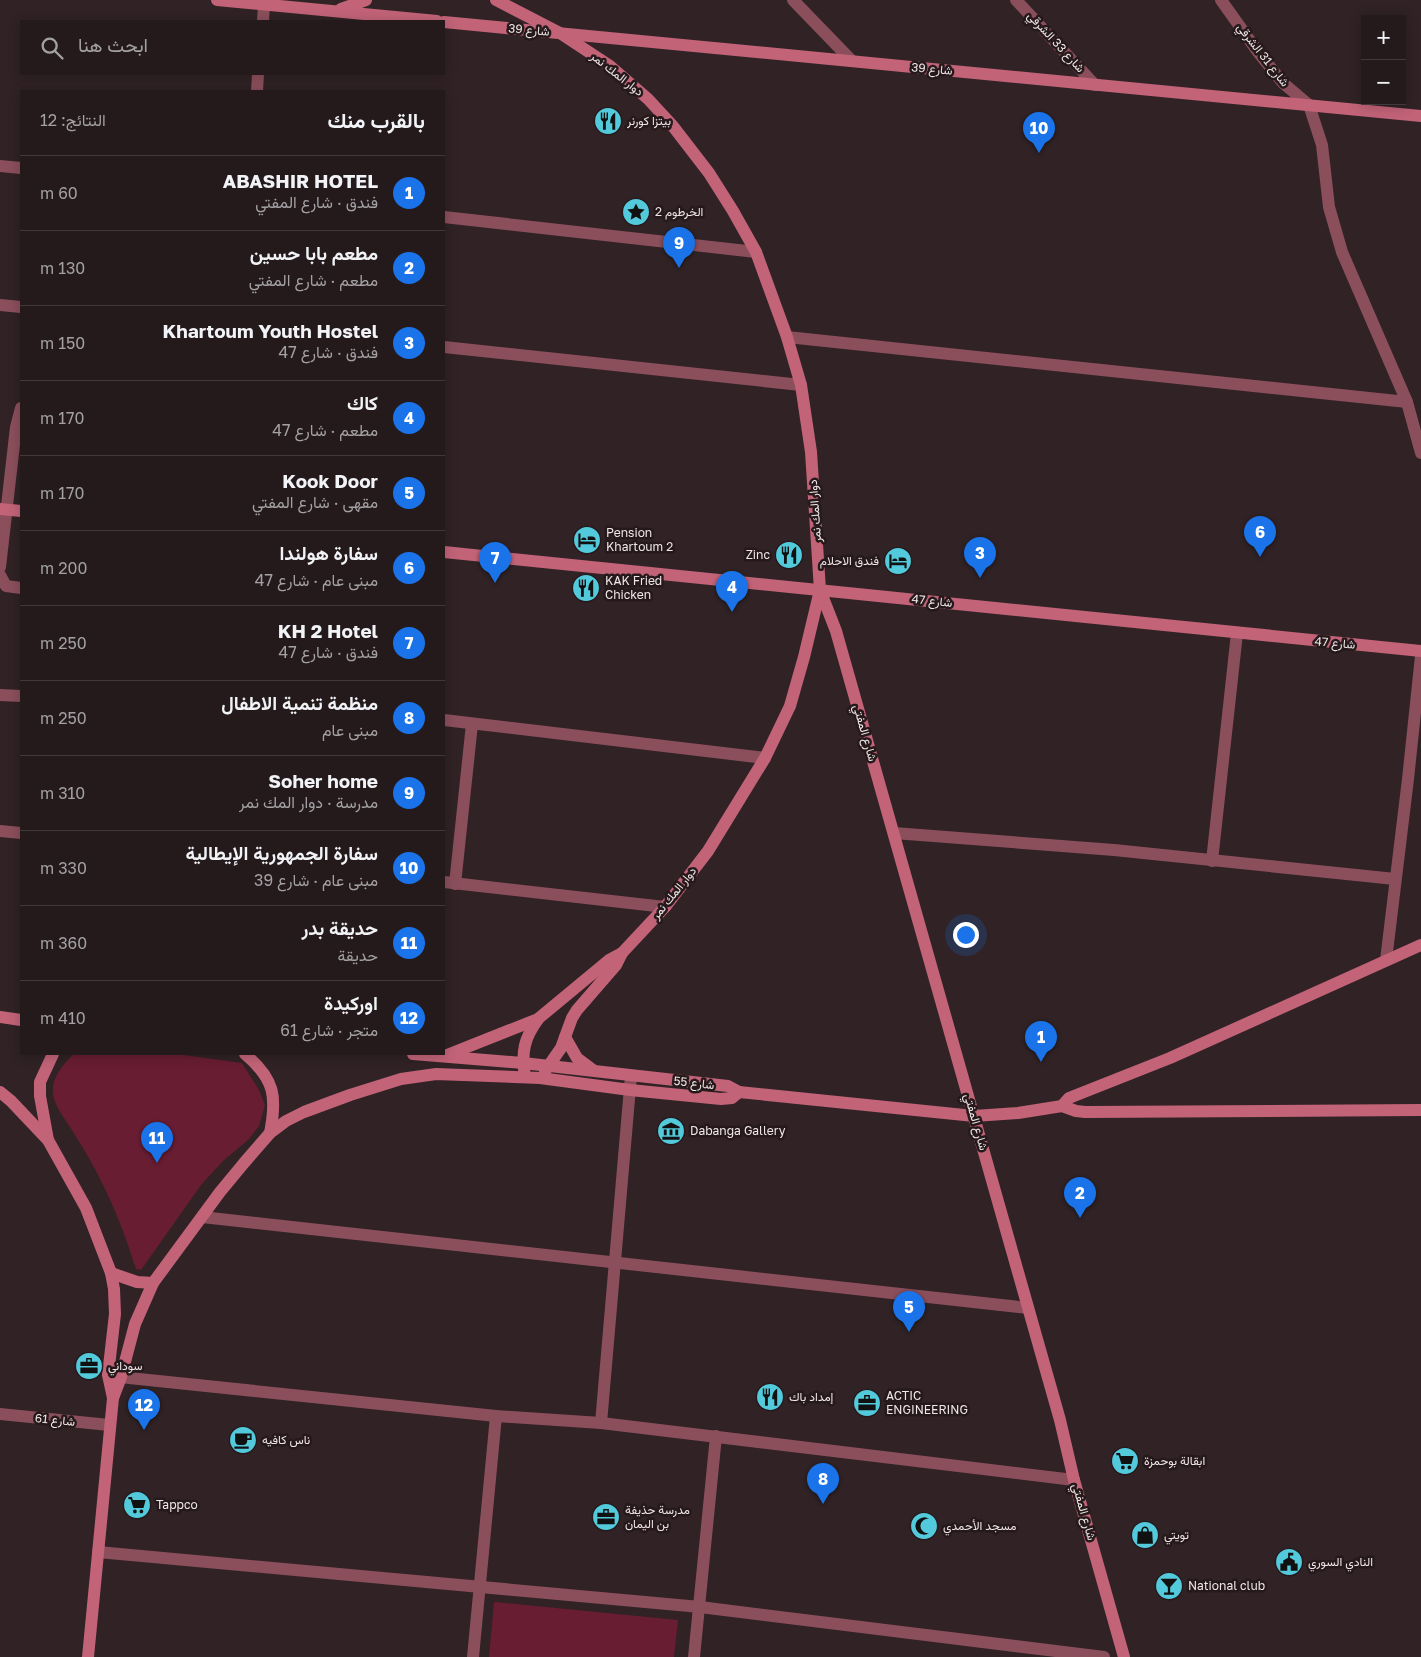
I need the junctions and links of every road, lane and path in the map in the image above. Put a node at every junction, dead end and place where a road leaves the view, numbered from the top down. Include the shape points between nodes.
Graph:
1 (217, 0) edge
2 (366, 0) edge
3 (496, 0) edge
4 (793, 0) edge
5 (1016, 0) edge
6 (1221, 0) edge
7 (264, 5) junction
8 (334, 11) junction
9 (263, 20) edge
10 (427, 20) edge
11 (445, 22) edge
12 (560, 33) junction
13 (852, 61) junction
14 (258, 75) edge
15 (1095, 85) junction
16 (257, 90) edge
17 (1309, 105) junction
18 (1421, 116) edge
19 (0, 166) edge
20 (20, 168) edge
21 (445, 217) edge
22 (756, 252) junction
23 (0, 305) edge
24 (20, 307) edge
25 (787, 337) junction
26 (445, 347) edge
27 (801, 385) junction
28 (1407, 402) junction
29 (20, 412) edge
30 (1421, 453) edge
31 (4, 510) edge
32 (20, 511) edge
33 (445, 552) edge
34 (0, 567) edge
35 (0, 575) edge
36 (20, 588) edge
37 (820, 590) junction
38 (1237, 633) junction
39 (1421, 651) edge
40 (1421, 656) edge
41 (0, 695) edge
42 (20, 696) edge
43 (445, 720) edge
44 (472, 724) junction
45 (765, 758) junction
46 (0, 830) edge
47 (20, 832) edge
48 (894, 833) junction
49 (1212, 861) junction
50 (1395, 879) junction
51 (449, 883) edge
52 (665, 907) junction
53 (1421, 945) edge
54 (622, 953) junction
55 (1386, 960) junction
56 (0, 1017) edge
57 (539, 1018) junction
58 (20, 1020) edge
59 (565, 1037) junction
60 (53, 1055) edge
61 (247, 1055) edge
62 (429, 1055) edge
63 (445, 1056) junction
64 (523, 1063) junction
65 (549, 1066) junction
66 (598, 1072) junction
67 (525, 1076) junction
68 (631, 1076) junction
69 (540, 1078) junction
70 (630, 1090) junction
71 (0, 1092) edge
72 (739, 1092) junction
73 (1080, 1094) junction
74 (1062, 1106) junction
75 (1421, 1110) edge
76 (1085, 1112) junction
77 (974, 1116) junction
78 (270, 1134) junction
79 (48, 1140) junction
80 (202, 1216) junction
81 (615, 1261) junction
82 (111, 1273) junction
83 (153, 1283) junction
84 (1028, 1308) junction
85 (108, 1375) junction
86 (121, 1377) junction
87 (113, 1398) junction
88 (0, 1414) edge
89 (496, 1416) junction
90 (601, 1423) junction
91 (110, 1425) junction
92 (716, 1436) junction
93 (1074, 1480) junction
94 (98, 1552) junction
95 (481, 1587) junction
96 (700, 1607) junction
97 (88, 1657) edge
98 (473, 1657) edge
99 (694, 1657) edge
100 (1104, 1657) edge
101 (1124, 1657) edge

1 - 7 street
2 - 8 street
3 - 12 street, دوار المك نمر
4 - 13 street
5 - 15 street, شارع 33 الشرقي
6 - 17 street, شارع 31 الشرقي via 1283,83
7 - 8 street
7 - 9 street
8 - 10 street
11 - 12 street, شارع 39
12 - 13 street, شارع 39
12 - 22 street, دوار المك نمر via 610,66 672,124 734,211
13 - 15 street, شارع 39
14 - 16 street
15 - 17 street, شارع 39
17 - 18 street, شارع 39
17 - 28 street via 1322,145 1329,207 1342,252
19 - 20 street
21 - 22 street
22 - 25 street, دوار المك نمر
23 - 24 street
25 - 27 street, دوار المك نمر
25 - 28 street
26 - 27 street
27 - 37 street, دوار المك نمر via 812,452
28 - 30 street
29 - 31 street
31 - 32 street
31 - 34 street
33 - 37 street, شارع 47
35 - 36 street via 6,586
37 - 38 street, شارع 47
37 - 45 street, دوار المك نمر via 790,706
37 - 48 street, شارع المفتي via 836,631
38 - 39 street, شارع 47
38 - 49 street
40 - 50 street
41 - 42 street
43 - 44 street
44 - 45 street
44 - 51 street
45 - 52 street, دوار المك نمر via 708,851
46 - 47 street
48 - 49 street
48 - 77 street, شارع المفتي
49 - 50 street
50 - 55 street
51 - 52 street
52 - 54 street, دوار المك نمر
53 - 55 street
54 - 57 street, دوار المك نمر via 609,960
54 - 59 street via 616,965 577,1010
55 - 73 street via 1170,1058
56 - 58 street
57 - 63 street
57 - 64 street, دوار المك نمر via 526,1039
59 - 65 street
59 - 66 street via 577,1058
60 - 79 street via 40,1082
61 - 78 street via 264,1073 273,1095
62 - 63 street, شارع 55
63 - 64 street, شارع 55
64 - 65 street, شارع 55
64 - 67 street, دوار المك نمر
65 - 66 street, شارع 55
65 - 69 street
66 - 68 street, شارع 55
67 - 69 street
67 - 78 street via 436,1074 401,1079 304,1112
68 - 70 street
68 - 72 street, شارع 55 via 728,1086
69 - 70 street
70 - 72 street via 721,1099 732,1098
70 - 81 street
71 - 79 street
72 - 77 street, شارع 55
73 - 74 street via 1069,1098
73 - 76 street
74 - 76 street
74 - 77 street, شارع 55 via 1018,1114
75 - 76 street
77 - 84 street, شارع المفتي
78 - 80 street
79 - 82 street via 86,1208
80 - 81 street
80 - 83 street
81 - 84 street
81 - 90 street
82 - 83 street via 137,1282
82 - 85 street via 114,1314
83 - 86 street via 135,1324
84 - 93 street, شارع المفتي
85 - 86 street
85 - 87 street
86 - 87 street
86 - 89 street
87 - 91 street
88 - 91 street, شارع 61
89 - 90 street
89 - 95 street
90 - 92 street
91 - 94 street
92 - 93 street
92 - 96 street
93 - 101 street, شارع المفتي
94 - 95 street
94 - 97 street
95 - 96 street
95 - 98 street
96 - 99 street
96 - 100 street

